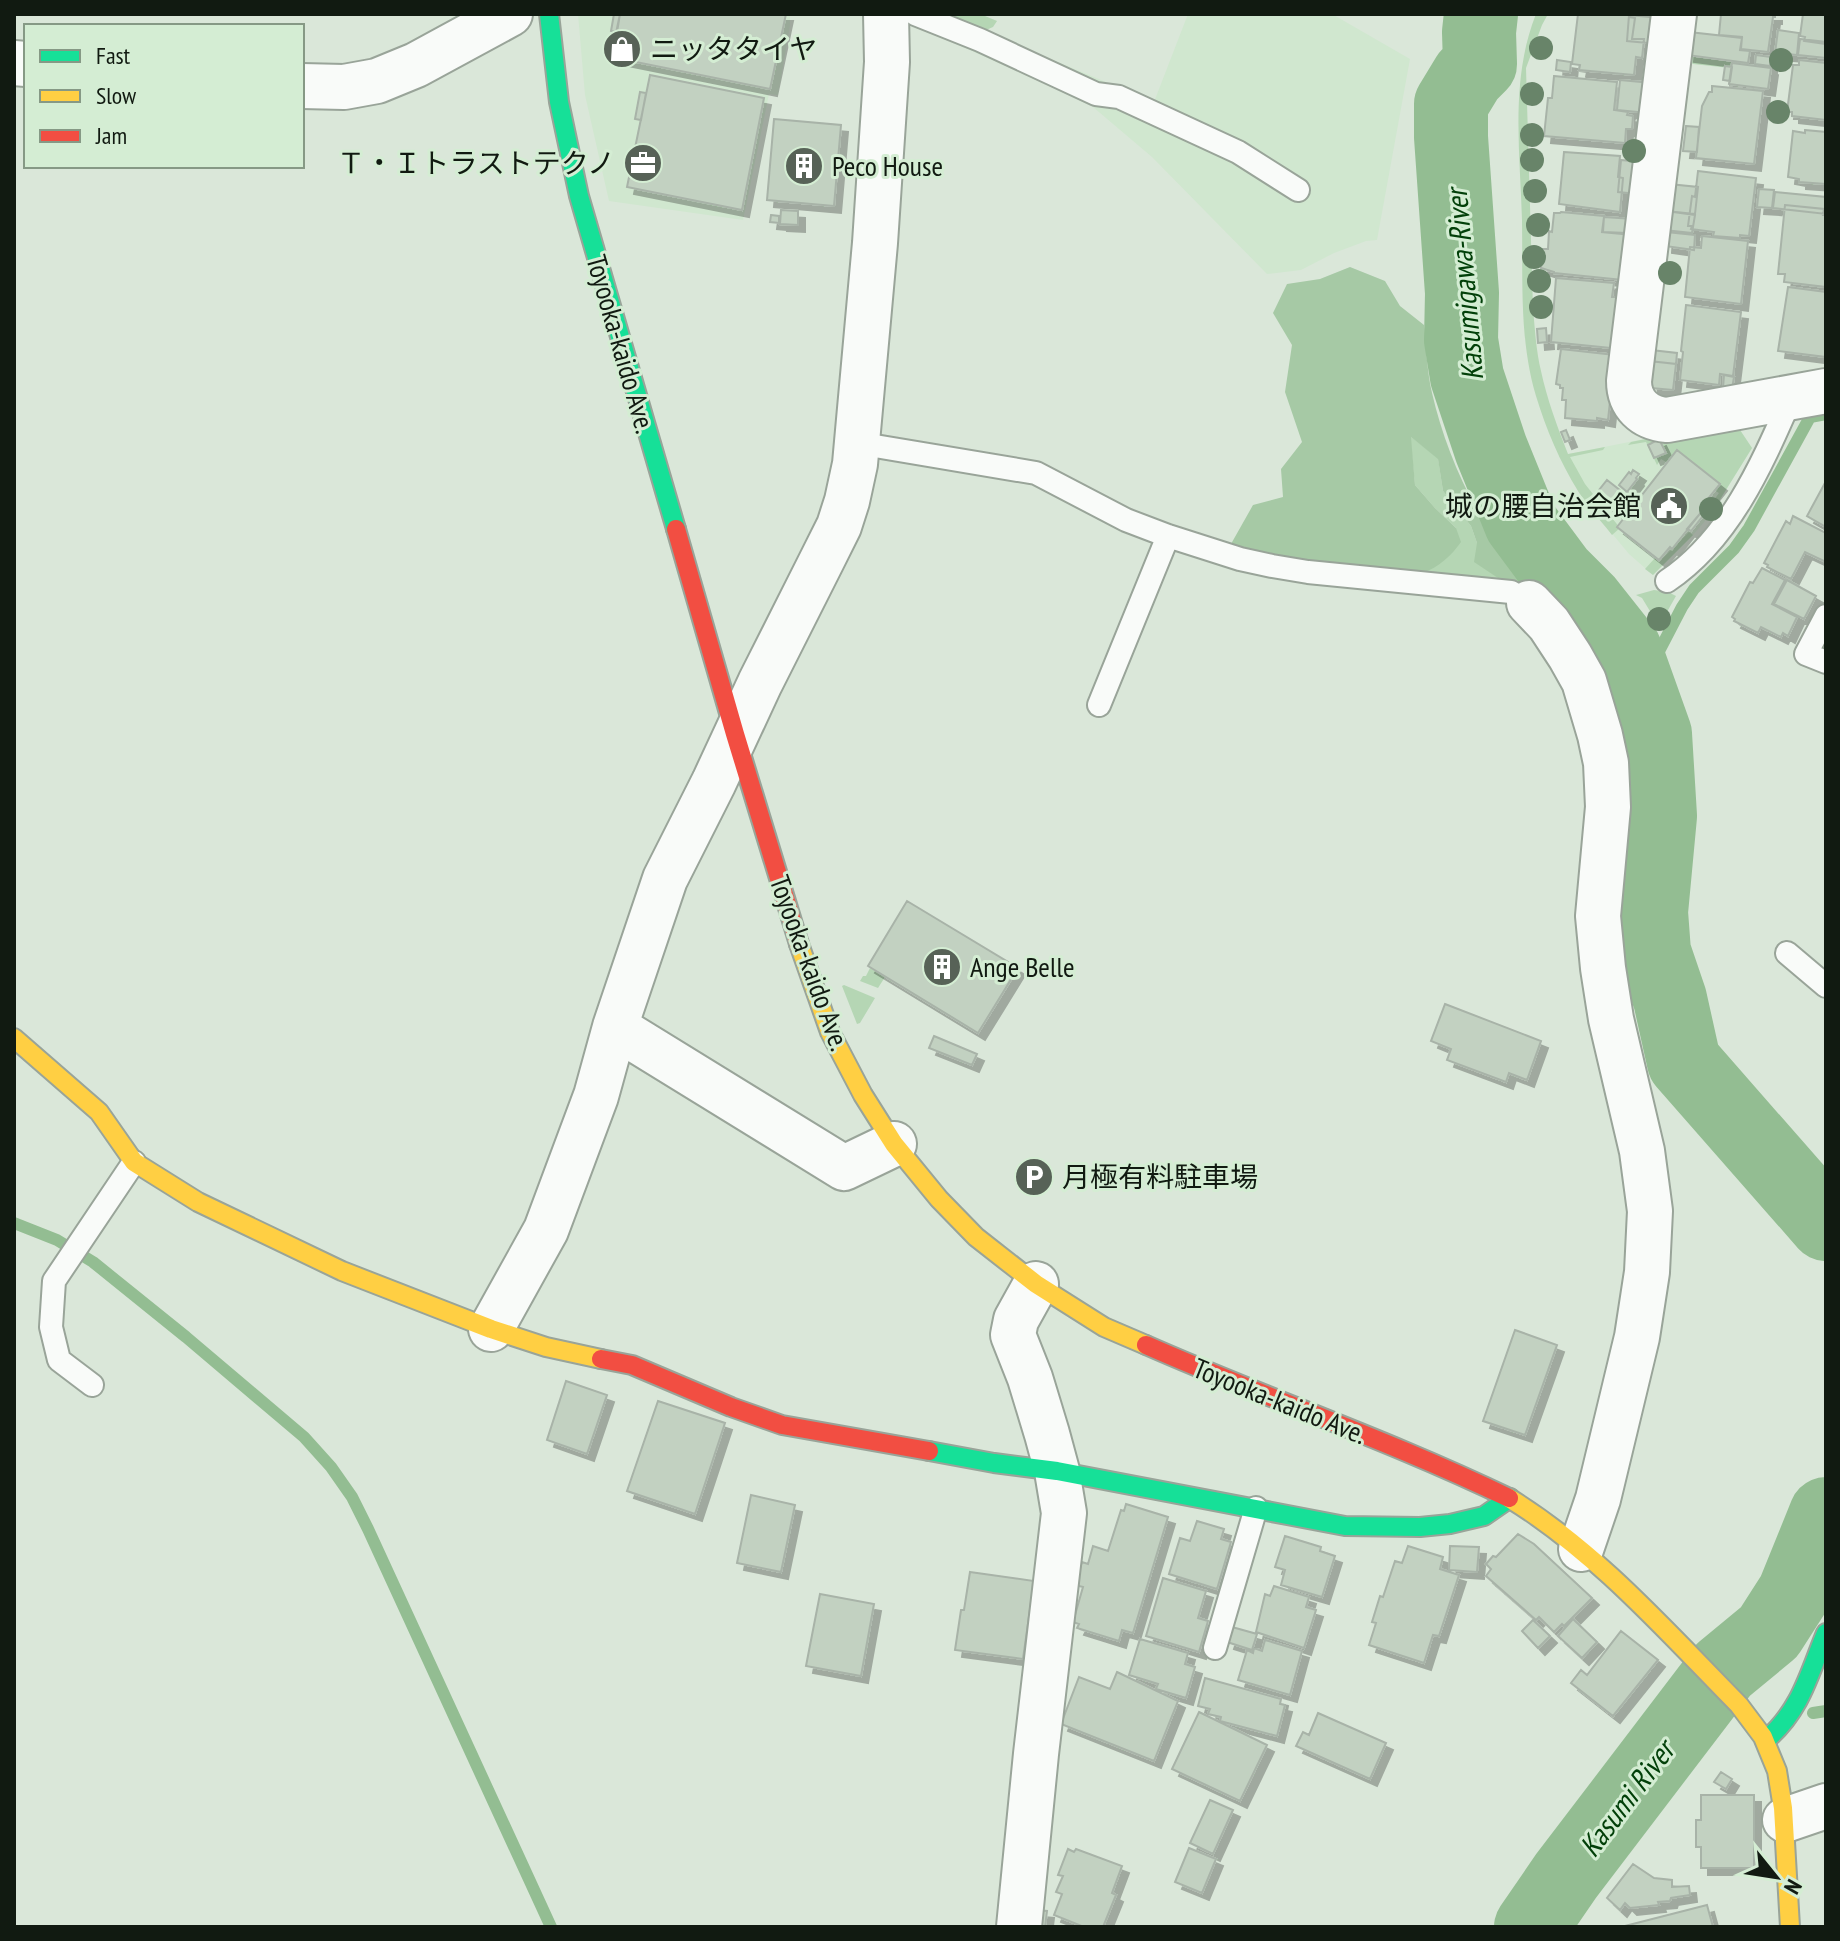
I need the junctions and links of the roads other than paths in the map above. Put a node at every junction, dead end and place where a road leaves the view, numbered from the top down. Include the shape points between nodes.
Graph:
1 (510, 14) edge
2 (549, 14) edge
3 (886, 14) edge
4 (915, 14) edge
5 (1674, 14) edge
6 (304, 86) edge
7 (1298, 190) dead end
8 (1809, 395) edge
9 (857, 443) junction
10 (1168, 536) junction
11 (1667, 581) dead end
12 (1529, 603) joint
13 (1826, 616) edge
14 (1826, 662) edge
15 (1099, 705) dead end
16 (735, 734) junction
17 (1787, 953) dead end
18 (1826, 986) edge
19 (615, 1027) junction
20 (14, 1038) edge
21 (894, 1144) junction
22 (134, 1162) junction
23 (1036, 1284) junction
24 (491, 1329) junction
25 (92, 1385) dead end
26 (1057, 1471) junction
27 (1510, 1498) junction
28 (1256, 1508) junction
29 (1581, 1549) junction
30 (1826, 1633) edge
31 (1215, 1648) dead end
32 (1766, 1740) junction
33 (1826, 1806) edge
34 (1785, 1820) junction
35 (1019, 1927) edge
36 (1790, 1927) edge

1 - 6 street via 377,81
2 - 16 main road, Toyooka-kaido Ave. via 559,102 579,196
3 - 9 street via 881,165
4 - 7 lane via 1096,94 1119,97 1238,152
5 - 8 street via 1629,392 1639,409 1667,420
8 - 11 lane via 1726,522
9 - 10 lane via 1036,473
9 - 16 street via 839,526
10 - 12 lane via 1272,566 1511,592
10 - 15 lane
12 - 29 street via 1549,624 1584,681 1606,763 1608,807 1598,916 1603,968 1650,1211 1637,1337
13 - 14 lane via 1806,654
16 - 19 street via 665,879
16 - 21 main road, Toyooka-kaido Ave. via 817,999 846,1064
17 - 18 lane
19 - 21 street via 844,1168
19 - 24 street via 596,1096 546,1230
20 - 22 main road via 99,1112
21 - 23 main road, Toyooka-kaido Ave. via 955,1217
22 - 24 main road via 198,1202 342,1271
22 - 25 lane via 54,1281 51,1327 59,1360
23 - 26 street via 1013,1335
23 - 27 main road, Toyooka-kaido Ave. via 1134,1341
24 - 26 main road via 632,1365 782,1425
26 - 28 main road
26 - 35 street via 1064,1513
27 - 28 main road via 1484,1516 1420,1527 1345,1526
27 - 29 main road, Toyooka-kaido Ave.
28 - 31 lane
29 - 32 main road, Toyooka-kaido Ave. via 1699,1663
30 - 32 main road via 1795,1708
32 - 34 main road, Toyooka-kaido Ave. via 1780,1780
33 - 34 street
34 - 36 main road, Toyooka-kaido Ave.

